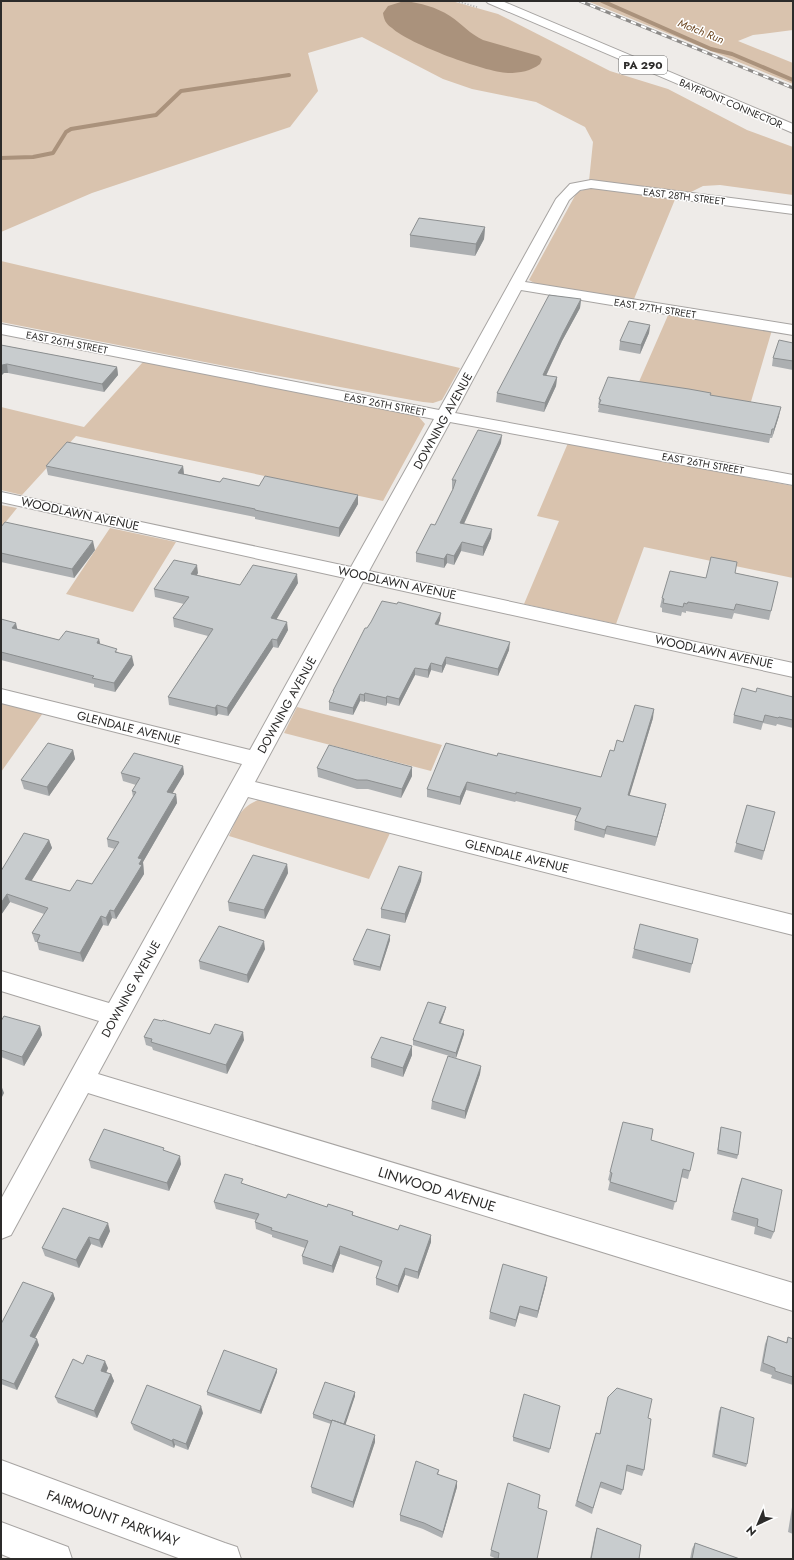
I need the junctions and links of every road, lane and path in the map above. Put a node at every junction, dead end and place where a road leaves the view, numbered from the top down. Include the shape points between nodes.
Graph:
1 (492, 1) edge
2 (519, 1) edge
3 (771, 107) dead end
4 (793, 129) edge
5 (576, 186) joint
6 (793, 210) edge
7 (517, 285) junction
8 (1, 329) edge
9 (793, 330) edge
10 (446, 416) junction
11 (793, 480) edge
12 (1, 497) edge
13 (358, 575) junction
14 (793, 670) edge
15 (1, 696) edge
16 (257, 760) junction
17 (242, 787) junction
18 (793, 925) edge
19 (1, 981) edge
20 (116, 1016) junction
21 (81, 1080) junction
22 (1, 1226) edge
23 (793, 1297) edge
24 (1, 1476) edge
25 (1, 1538) edge
26 (56, 1559) edge
27 (225, 1559) edge

1 - 4 main road, BAYFRONT CONNECTOR / PA 290
2 - 3 main road, BAYFRONT CONNECTOR / PA 290
5 - 6 main road, EAST 28TH STREET via 591,184
5 - 7 main road, DOWNING AVENUE via 563,199
7 - 9 main road, EAST 27TH STREET
7 - 10 main road, DOWNING AVENUE
8 - 10 main road, EAST 26TH STREET
10 - 11 main road, EAST 26TH STREET
10 - 13 main road, DOWNING AVENUE
12 - 13 main road, WOODLAWN AVENUE
13 - 14 main road, WOODLAWN AVENUE
13 - 16 main road, DOWNING AVENUE
15 - 16 main road, GLENDALE AVENUE
16 - 17 main road, DOWNING AVENUE
17 - 18 main road, GLENDALE AVENUE
17 - 20 main road, DOWNING AVENUE
19 - 20 main road
20 - 21 main road, DOWNING AVENUE
21 - 22 main road, DOWNING AVENUE
21 - 23 main road, LINWOOD AVENUE
24 - 27 main road, FAIRMOUNT PARKWAY
25 - 26 main road

